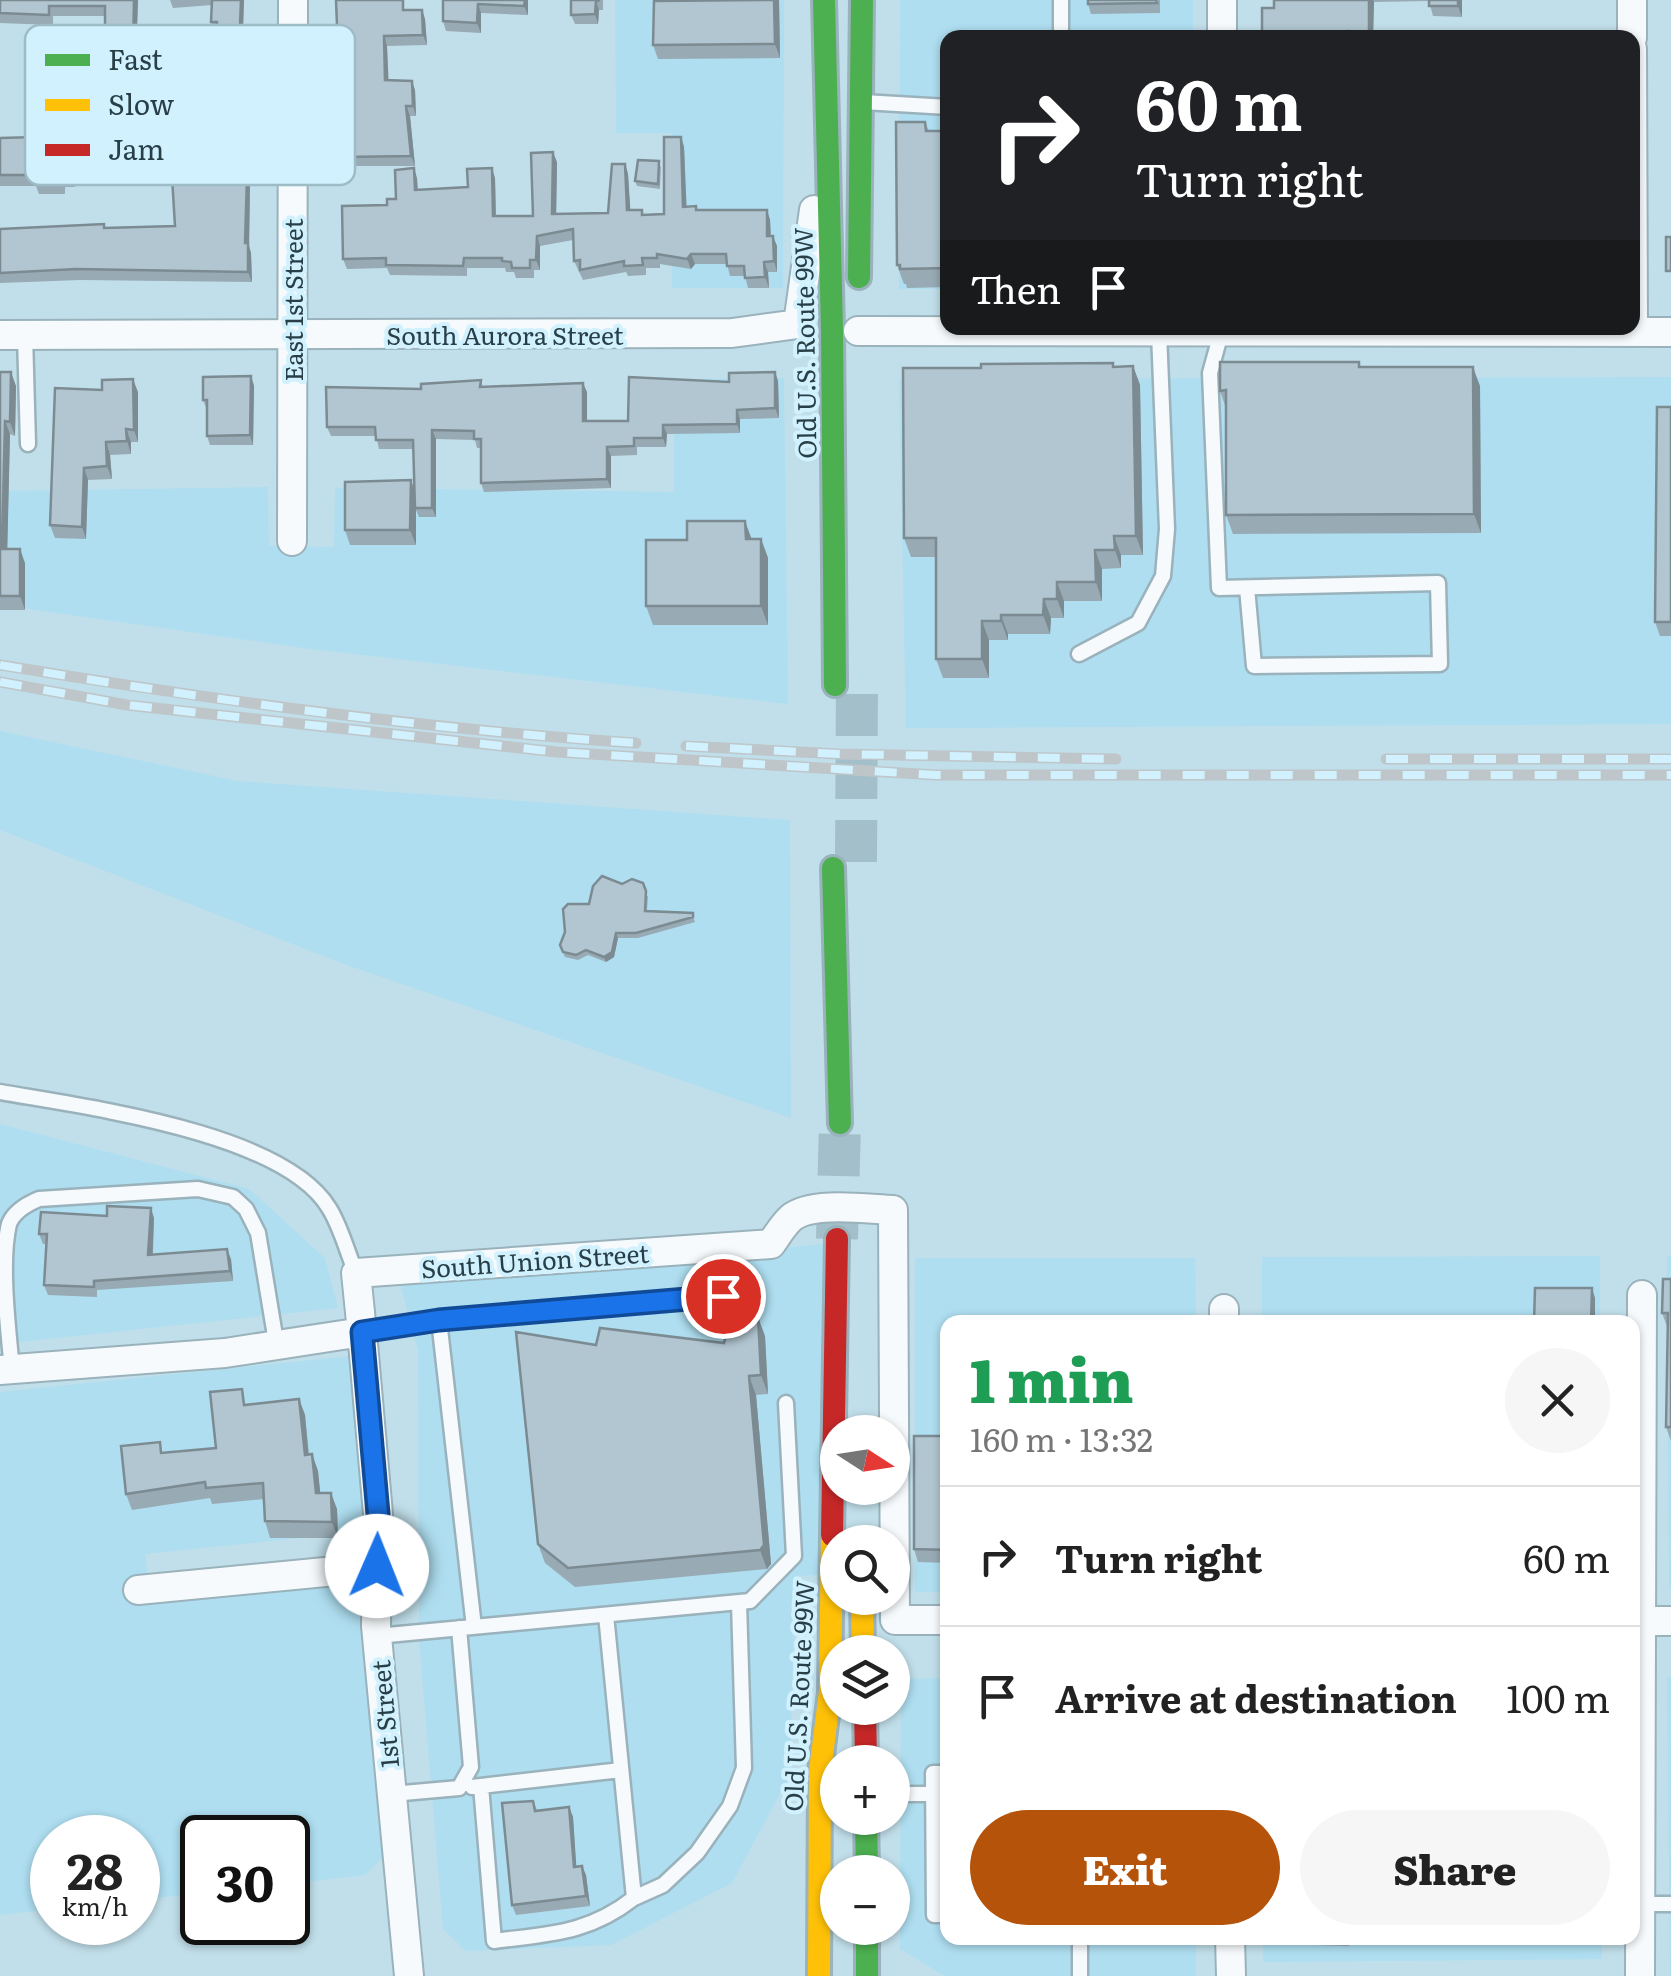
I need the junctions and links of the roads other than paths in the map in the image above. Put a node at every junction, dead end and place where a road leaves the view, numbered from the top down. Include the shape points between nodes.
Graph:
1 (293, 0) edge
2 (824, 0) edge
3 (862, 0) edge
4 (1061, 0) edge
5 (1222, 0) edge
6 (1632, 0) edge
7 (293, 25) edge
8 (1061, 30) edge
9 (1222, 30) edge
10 (1632, 30) edge
11 (861, 102) junction
12 (940, 107) edge
13 (827, 114) junction
14 (292, 185) edge
15 (858, 321) joint
16 (940, 324) edge
17 (1640, 332) edge
18 (1671, 332) edge
19 (12, 335) edge
20 (292, 335) junction
21 (1160, 335) edge
22 (1220, 335) edge
23 (28, 444) dead end
24 (292, 541) dead end
25 (1247, 588) junction
26 (857, 601) dead end
27 (1079, 654) dead end
28 (844, 865) tunnel mouth
29 (0, 1092) edge
30 (851, 1120) tunnel mouth
31 (837, 1239) tunnel mouth
32 (356, 1273) junction
33 (1642, 1295) dead end
34 (723, 1296) dead end
35 (439, 1320) junction
36 (362, 1332) junction
37 (276, 1342) junction
38 (6, 1369) edge
39 (786, 1403) dead end
40 (1640, 1404) edge
41 (377, 1566) junction
42 (138, 1590) dead end
43 (740, 1602) junction
44 (606, 1615) junction
45 (940, 1620) edge
46 (1640, 1621) edge
47 (1671, 1621) edge
48 (466, 1628) junction
49 (377, 1636) junction
50 (621, 1770) junction
51 (940, 1773) edge
52 (480, 1786) junction
53 (459, 1788) junction
54 (392, 1794) junction
55 (910, 1794) edge
56 (933, 1794) junction
57 (940, 1820) edge
58 (940, 1866) edge
59 (634, 1898) junction
60 (1640, 1904) joint
61 (1671, 1904) edge
62 (940, 1914) edge
63 (867, 1945) edge
64 (1080, 1945) edge
65 (1230, 1945) edge
66 (409, 1976) edge
67 (819, 1976) edge
68 (867, 1976) edge
69 (1080, 1976) edge
70 (1231, 1976) edge
71 (1640, 1976) edge

1 - 7 street, East 1st Street
2 - 13 main road, Old U.S. Route 99W
3 - 11 main road
4 - 8 lane
5 - 9 street
6 - 10 street
11 - 12 lane
11 - 15 main road
13 - 20 street, South Aurora Street via 798,324 732,333
13 - 26 main road, Old U.S. Route 99W via 846,682
14 - 20 street, East 1st Street
15 - 16 street
17 - 18 street
19 - 20 street, South Aurora Street
19 - 23 lane
20 - 24 street, East 1st Street
21 - 27 lane via 1163,576 1138,623
22 - 25 lane via 1210,373 1219,588
25 - 25 lane via 1438,582 1440,664 1254,666
28 - 30 main road
29 - 32 lane via 174,1127 261,1154 329,1208
31 - 67 main road, Old U.S. Route 99W
32 - 36 street
32 - 45 street, South Union Street via 770,1244 800,1213 893,1210 895,1620
33 - 40 street
34 - 35 lane
35 - 36 lane
35 - 48 lane
36 - 37 street
36 - 41 street, 1st Street
37 - 38 street via 225,1353
37 - 38 lane via 258,1233 233,1197 198,1189 39,1199 9,1220 2,1255
39 - 43 lane via 794,1556 750,1602
41 - 42 street
41 - 49 street, 1st Street
43 - 44 lane
43 - 59 lane via 744,1768 730,1806 697,1853 663,1885
44 - 48 lane
44 - 50 lane
46 - 47 street
48 - 49 lane
48 - 53 lane via 471,1767
49 - 54 street, 1st Street
50 - 52 lane
50 - 59 lane
51 - 56 lane via 933,1773
52 - 53 lane
52 - 59 lane via 494,1941 573,1932
53 - 54 lane
54 - 66 street, 1st Street
55 - 56 lane
56 - 57 lane
57 - 58 lane
58 - 62 lane via 934,1914
60 - 61 lane
60 - 71 street
63 - 68 main road
64 - 69 lane
65 - 70 street

